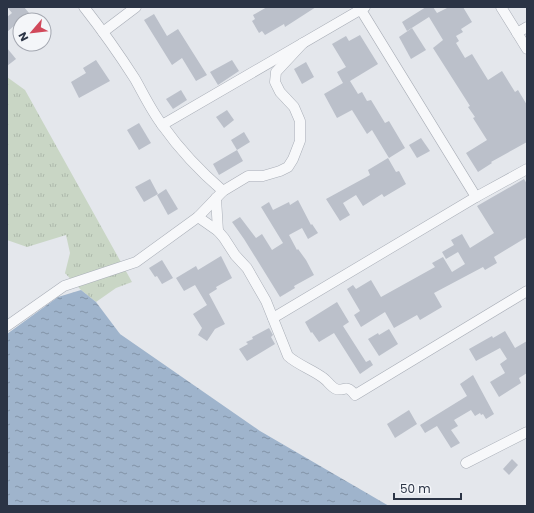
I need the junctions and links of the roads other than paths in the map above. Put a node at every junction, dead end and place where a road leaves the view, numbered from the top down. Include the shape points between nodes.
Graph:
1 (84, 7) edge
2 (136, 7) edge
3 (501, 7) edge
4 (362, 8) edge
5 (527, 27) edge
6 (103, 32) junction
7 (517, 33) junction
8 (303, 43) junction
9 (527, 49) edge
10 (162, 125) junction
11 (527, 169) edge
12 (220, 194) junction
13 (476, 197) junction
14 (198, 217) junction
15 (218, 231) junction
16 (527, 290) edge
17 (273, 318) junction
18 (7, 326) edge
19 (527, 432) edge
20 (466, 463) dead end

1 - 6 street
2 - 6 street
3 - 7 street
4 - 8 street
4 - 13 street
5 - 7 street
6 - 10 street
7 - 9 street
8 - 10 street
8 - 12 street via 276,72 275,82 280,92 294,107 300,121 300,141 293,159 288,167 280,171 263,176 248,176
10 - 12 street via 178,146 213,182
11 - 13 street
12 - 14 street
12 - 15 street
13 - 17 street
14 - 15 street
14 - 18 street via 136,262 64,286
15 - 17 street via 247,268
16 - 17 street via 355,395 352,390 335,389 322,377 294,362 288,356
19 - 20 street

